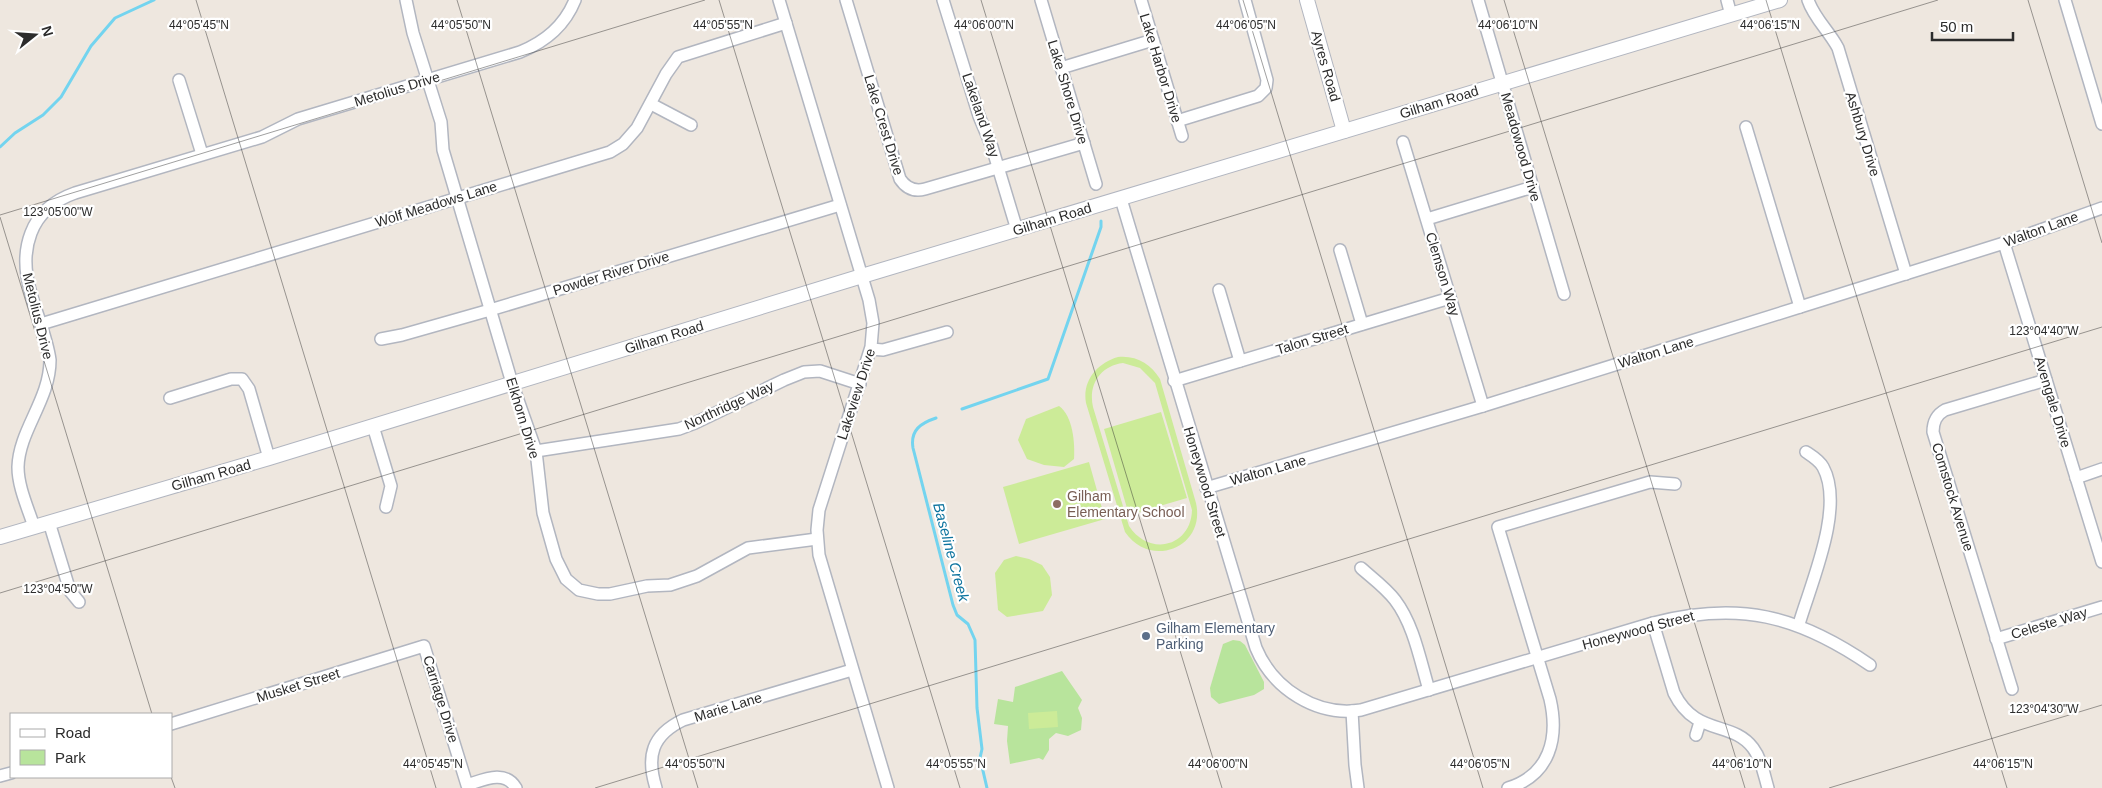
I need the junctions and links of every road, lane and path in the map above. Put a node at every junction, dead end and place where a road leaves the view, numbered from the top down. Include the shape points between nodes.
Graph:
1 (406, 0) edge
2 (575, 0) edge
3 (779, 0) edge
4 (846, 0) edge
5 (944, 0) edge
6 (1040, 0) edge
7 (1141, 0) edge
8 (1245, 0) edge
9 (1307, 0) edge
10 (1478, 0) edge
11 (1727, 0) edge
12 (1780, 0) edge
13 (1808, 0) edge
14 (2065, 0) edge
15 (1731, 15) junction
16 (786, 23) junction
17 (1153, 40) junction
18 (1061, 68) junction
19 (179, 80) dead end
20 (428, 80) junction
21 (2102, 80) edge
22 (1503, 83) junction
23 (2090, 84) junction
24 (651, 104) junction
25 (1178, 120) junction
26 (2102, 124) edge
27 (691, 125) dead end
28 (1746, 127) dead end
29 (1344, 131) junction
30 (1182, 136) dead end
31 (1403, 142) dead end
32 (1084, 143) junction
33 (202, 154) junction
34 (999, 168) junction
35 (1096, 184) dead end
36 (1533, 187) junction
37 (457, 198) junction
38 (1121, 199) junction
39 (840, 204) junction
40 (2102, 208) edge
41 (1427, 219) junction
42 (1017, 230) junction
43 (2004, 243) junction
44 (1340, 250) dead end
45 (1906, 274) junction
46 (862, 276) junction
47 (1219, 290) dead end
48 (1564, 294) dead end
49 (1450, 298) junction
50 (1800, 307) junction
51 (490, 310) junction
52 (41, 324) junction
53 (1362, 324) junction
54 (947, 332) dead end
55 (381, 339) dead end
56 (871, 349) junction
57 (1240, 361) junction
58 (2046, 380) junction
59 (1174, 381) junction
60 (512, 383) junction
61 (860, 384) junction
62 (170, 398) dead end
63 (1483, 406) junction
64 (373, 426) junction
65 (536, 451) junction
66 (1806, 452) dead end
67 (269, 458) junction
68 (2102, 469) edge
69 (2076, 478) junction
70 (1675, 484) dead end
71 (1206, 488) junction
72 (386, 507) dead end
73 (50, 522) junction
74 (34, 527) junction
75 (0, 537) edge
76 (817, 539) junction
77 (2102, 562) edge
78 (1361, 568) dead end
79 (79, 602) dead end
80 (2102, 607) edge
81 (1653, 623) junction
82 (1798, 624) junction
83 (1996, 639) junction
84 (424, 646) joint
85 (1538, 658) junction
86 (1870, 665) dead end
87 (852, 670) junction
88 (2012, 689) dead end
89 (1429, 690) junction
90 (1352, 711) junction
91 (1700, 722) junction
92 (172, 724) edge
93 (1696, 735) dead end
94 (463, 787) edge
95 (516, 788) edge
96 (656, 788) edge
97 (888, 788) edge
98 (1358, 788) edge
99 (1508, 788) edge
100 (1768, 788) edge

1 - 20 street, Elkhorn Drive
2 - 20 street, Metolius Drive via 557,28 530,48
3 - 16 street, Lakeview Drive
4 - 34 street, Lake Crest Drive via 904,186 918,191
5 - 34 street, Lakeland Way via 979,116
6 - 18 street, Lake Shore Drive
7 - 17 street, Lake Harbor Drive
8 - 25 street via 1267,80 1266,88 1258,96
9 - 29 street, Ayres Road
10 - 22 street, Meadowood Drive
11 - 15 street
12 - 15 street, Gilham Road
13 - 45 street, Ashbury Drive via 1838,48
14 - 23 street
15 - 22 street, Gilham Road
16 - 24 street, Wolf Meadows Lane via 678,57
16 - 39 street, Lakeview Drive
17 - 18 street
17 - 25 street, Lake Harbor Drive
18 - 32 street, Lake Shore Drive
19 - 33 street
20 - 33 street, Metolius Drive via 298,119 262,137
20 - 37 street, Elkhorn Drive
21 - 23 street
22 - 29 street, Gilham Road
22 - 36 street, Meadowood Drive
23 - 26 street
24 - 27 street
24 - 37 street, Wolf Meadows Lane via 631,136 610,152
25 - 30 street, Lake Harbor Drive
28 - 50 street
29 - 38 street, Gilham Road
31 - 41 street, Clemson Way
32 - 34 street, Lake Crest Drive
32 - 35 street, Lake Shore Drive
33 - 52 street, Metolius Drive via 75,192 44,211 34,226 25,258
34 - 42 street, Lakeland Way
36 - 41 street
36 - 48 street, Meadowood Drive
37 - 51 street, Elkhorn Drive
37 - 52 street, Wolf Meadows Lane
38 - 42 street, Gilham Road
38 - 59 street, Honeywood Street
39 - 46 street, Lakeview Drive
39 - 51 street, Powder River Drive
40 - 43 street, Walton Lane
41 - 49 street, Clemson Way
42 - 46 street, Gilham Road
43 - 45 street, Walton Lane
43 - 58 street, Avengale Drive
44 - 53 street
45 - 50 street, Walton Lane
46 - 56 street, Lakeview Drive via 873,323
46 - 60 street, Gilham Road
47 - 57 street
49 - 53 street, Talon Street
49 - 63 street, Clemson Way
50 - 63 street, Walton Lane
51 - 55 street, Powder River Drive
51 - 60 street, Elkhorn Drive
52 - 74 street, Metolius Drive via 50,370 18,467
53 - 57 street, Talon Street
54 - 56 street via 883,350
56 - 61 street, Lakeview Drive
57 - 59 street, Talon Street
58 - 69 street, Avengale Drive
58 - 83 street, Comstock Avenue via 1945,410 1933,424
59 - 71 street, Honeywood Street
60 - 64 street, Gilham Road
60 - 65 street, Elkhorn Drive
61 - 65 street, Northridge Way via 826,372 809,371 679,429
61 - 76 street, Lakeview Drive via 819,510
62 - 67 street via 231,379 242,379 249,389
63 - 71 street, Walton Lane
64 - 67 street, Gilham Road
64 - 72 street via 391,486
65 - 76 street, Elkhorn Drive via 540,498 551,544 560,569 577,594 610,594 679,583 748,548
66 - 82 street via 1822,466 1831,505 1829,525
67 - 73 street, Gilham Road
68 - 69 street
69 - 77 street, Avengale Drive
70 - 85 street via 1650,482 1498,527
71 - 90 street, Honeywood Street via 1261,660 1275,679 1299,697 1328,708
73 - 74 street, Gilham Road
73 - 79 street via 70,591
74 - 75 street, Gilham Road
76 - 87 street, Lakeview Drive
78 - 89 street via 1385,589 1402,611
80 - 83 street, Celeste Way
81 - 82 street, Honeywood Street via 1694,614 1734,613
81 - 85 street, Honeywood Street
81 - 91 street via 1674,693 1687,712
82 - 86 street, Honeywood Street
83 - 88 street, Comstock Avenue
84 - 92 street, Musket Street
84 - 94 street, Carriage Drive
85 - 89 street, Honeywood Street
85 - 99 street via 1554,714 1552,742 1538,771 1521,784
87 - 96 street, Marie Lane via 682,720 672,726 657,740 652,753 651,770
87 - 97 street, Lakeview Drive
89 - 90 street, Honeywood Street
90 - 98 street
91 - 93 street
91 - 100 street via 1734,733 1747,742 1760,761
94 - 95 street, Carriage Drive via 498,777 509,780

